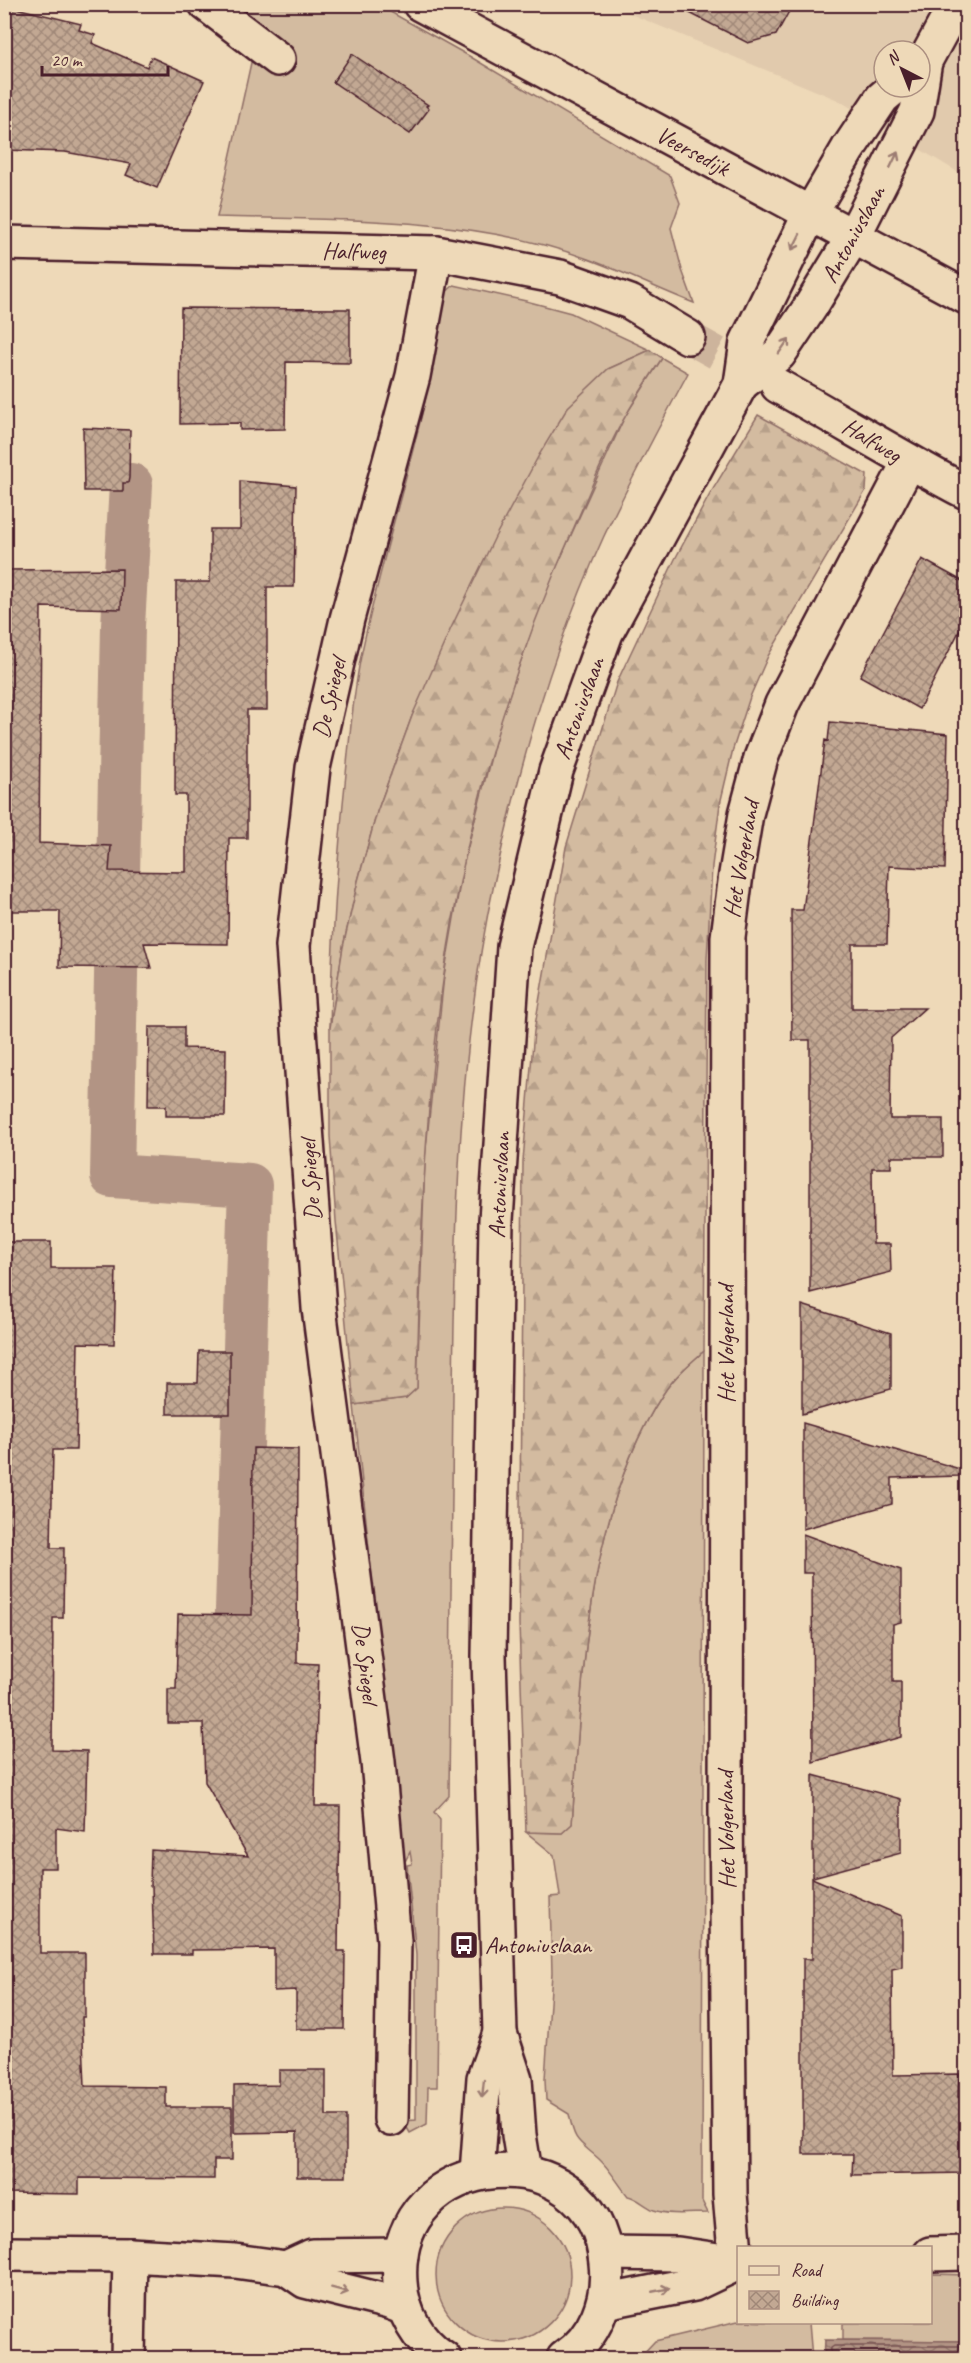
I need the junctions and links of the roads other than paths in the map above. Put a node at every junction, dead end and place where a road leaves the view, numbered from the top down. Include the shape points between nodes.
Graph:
1 (206, 4) edge
2 (420, 4) edge
3 (956, 4) edge
4 (932, 46) edge
5 (278, 59) dead end
6 (884, 99) edge
7 (918, 99) edge
8 (810, 214) junction
9 (853, 237) junction
10 (4, 243) edge
11 (436, 253) junction
12 (966, 297) edge
13 (688, 337) tunnel mouth
14 (741, 384) junction
15 (778, 386) tunnel mouth
16 (909, 462) junction
17 (966, 492) edge
18 (500, 2033) junction
19 (391, 2119) dead end
20 (525, 2172) junction
21 (477, 2173) junction
22 (606, 2253) junction
23 (966, 2253) edge
24 (4, 2254) edge
25 (932, 2254) edge
26 (130, 2255) junction
27 (401, 2255) junction
28 (737, 2264) edge
29 (286, 2268) junction
30 (604, 2302) junction
31 (405, 2308) junction
32 (128, 2358) edge
33 (444, 2358) edge
34 (564, 2358) edge

1 - 5 street
2 - 8 street, Veersedijk
3 - 4 street, Antoniuslaan
6 - 8 street, Antoniuslaan
9 -> 7 street, Antoniuslaan via 917,111
8 - 9 street, Veersedijk
8 -> 14 street, Antoniuslaan via 747,342
9 - 12 street, Veersedijk
14 -> 9 street, Antoniuslaan via 778,354
10 - 11 street, Halfweg
11 - 13 street, Halfweg via 560,277 630,302
11 - 19 street, De Spiegel via 413,376 347,619 313,768 293,946 319,1308 378,1762 394,1941
14 - 18 street, Antoniuslaan via 606,633 556,771 514,947 496,1220 490,1597
15 - 16 street, Halfweg
16 - 17 street, Halfweg
16 - 28 street, Het Volgerland via 782,704 761,758 746,814 728,937 726,1799 730,2194
18 - 20 street, Antoniuslaan via 515,2079
18 -> 21 street, Antoniuslaan via 484,2078
20 - 21 street
20 - 22 street via 544,2178 577,2200 600,2234
21 - 27 street via 433,2197 412,2224
22 - 28 street via 678,2254
22 - 30 street
23 - 25 street
24 - 26 street
26 - 29 street
26 - 32 street
27 - 29 street via 312,2256
27 - 31 street
30 -> 28 street via 694,2284
29 -> 31 street via 305,2281
30 - 34 street via 583,2341
31 - 33 street via 416,2332

